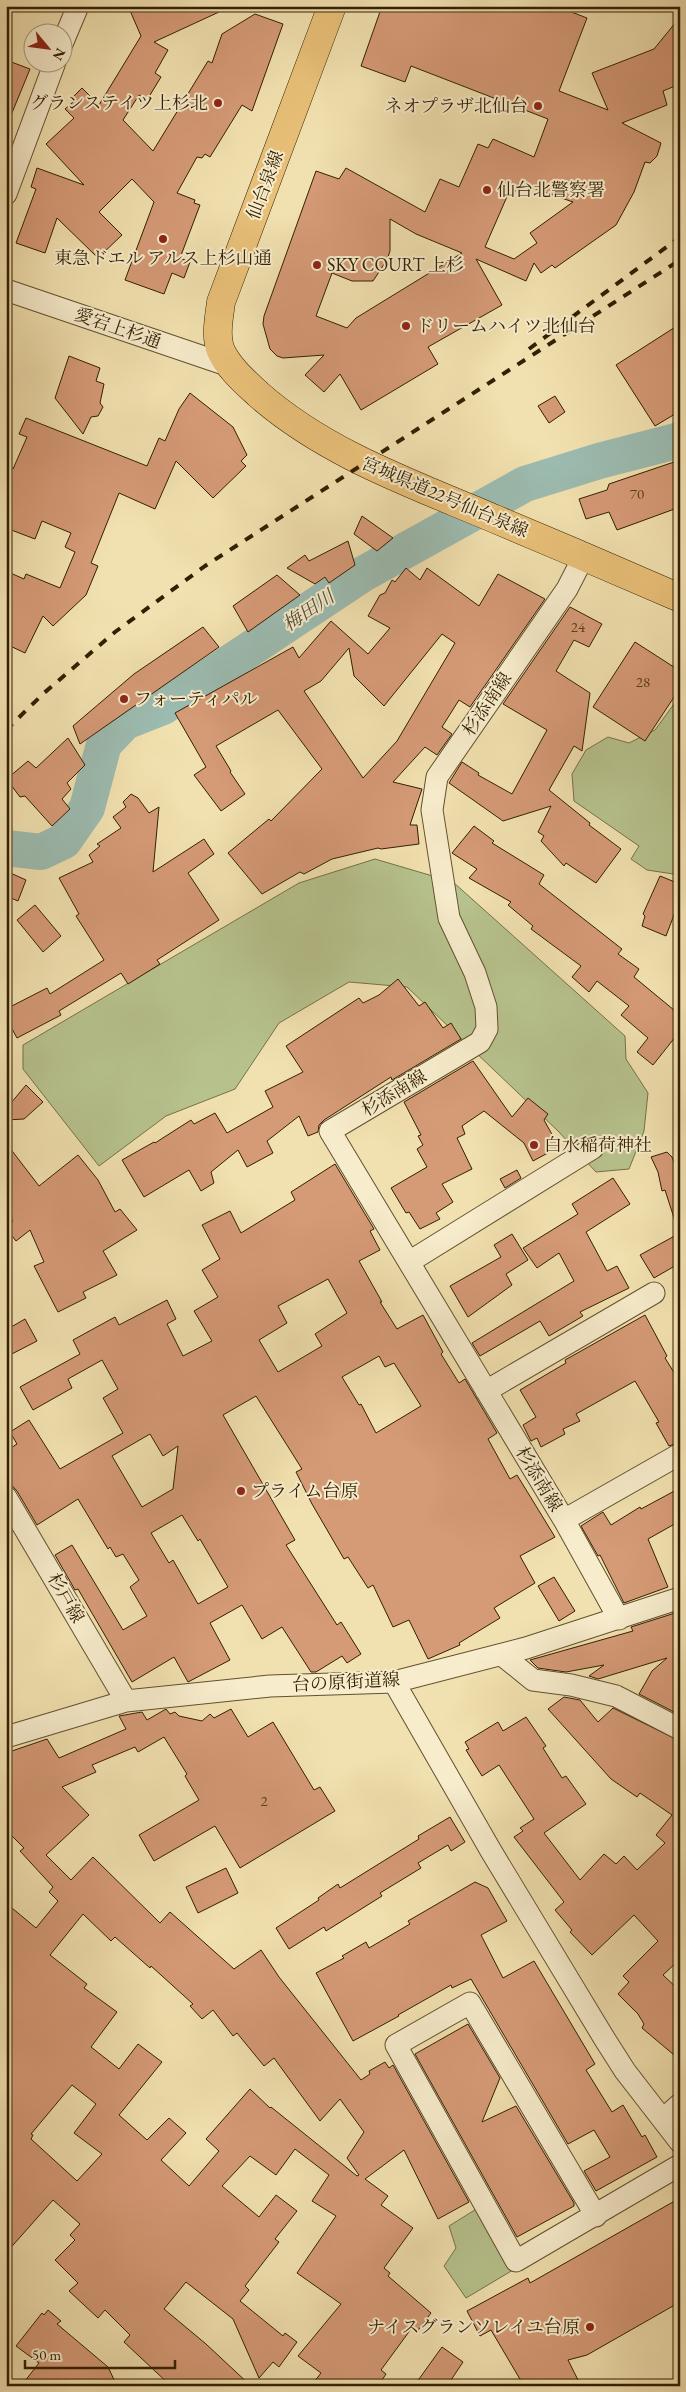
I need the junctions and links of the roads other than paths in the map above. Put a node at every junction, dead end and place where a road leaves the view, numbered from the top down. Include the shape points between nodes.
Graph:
1 (78, 6) edge
2 (332, 6) edge
3 (71, 22) edge
4 (51, 72) edge
5 (6, 194) edge
6 (6, 290) edge
7 (230, 366) junction
8 (584, 556) junction
9 (680, 598) edge
10 (593, 1148) dead end
11 (409, 1262) junction
12 (654, 1293) dead end
13 (486, 1391) junction
14 (680, 1454) edge
15 (6, 1496) edge
16 (564, 1520) junction
17 (680, 1598) edge
18 (620, 1619) junction
19 (502, 1656) junction
20 (394, 1682) junction
21 (126, 1701) junction
22 (680, 1729) edge
23 (6, 1736) edge
24 (680, 2104) edge
25 (663, 2119) junction
26 (680, 2142) edge
27 (680, 2165) edge
28 (596, 2216) junction

1 - 3 street
2 - 7 main road, 仙台泉線 via 221,302 217,331 220,349
4 - 5 street
6 - 7 street, 愛宕上杉通
7 - 8 main road, 宮城県道22号仙台泉線 via 267,402 344,452
8 - 9 main road, 宮城県道22号仙台泉線
8 - 11 street, 杉添南線 via 566,589 437,777 432,810 449,918 475,973 486,1007 487,1029 480,1042 330,1131
10 - 11 street
11 - 13 street, 杉添南線
12 - 13 street
13 - 16 street, 杉添南線
14 - 16 street
15 - 21 street, 杉戸線
16 - 18 street, 杉添南線
17 - 18 street, 台の原街道線
18 - 19 street, 台の原街道線
19 - 20 street, 台の原街道線
19 - 22 street via 533,1680 616,1696
20 - 21 street, 台の原街道線 via 270,1686
20 - 25 street via 604,2038
21 - 23 street, 台の原街道線
24 - 25 street
25 - 26 street
27 - 28 street
28 - 28 street via 470,2003 396,2046 516,2261

